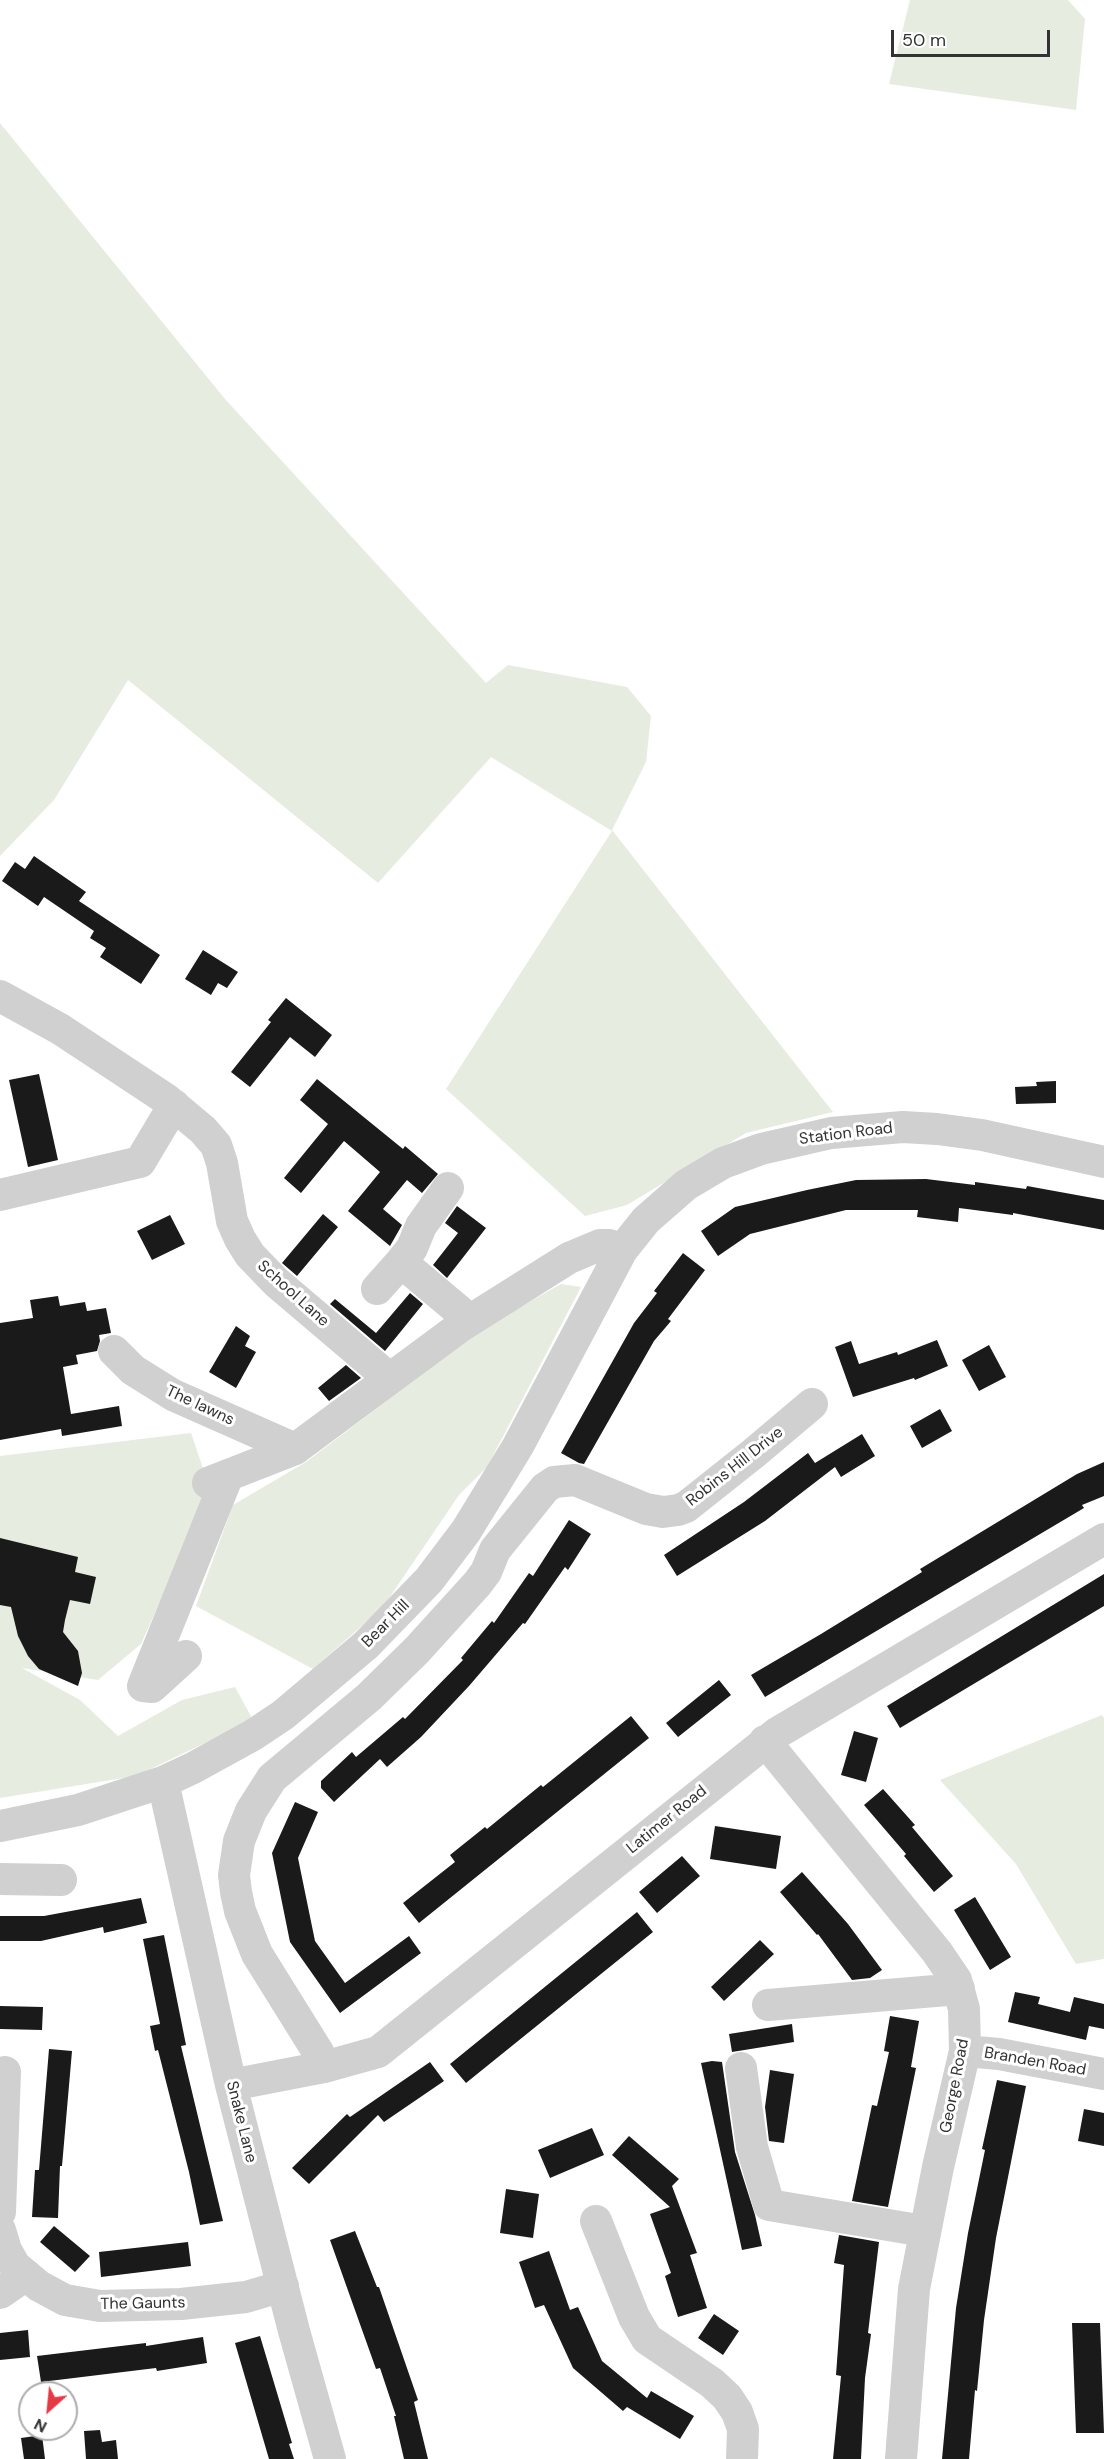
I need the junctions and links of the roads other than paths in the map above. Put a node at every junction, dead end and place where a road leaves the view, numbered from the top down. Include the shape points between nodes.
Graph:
1 (0, 996) edge
2 (174, 1106) junction
3 (1104, 1162) edge
4 (448, 1188) dead end
5 (0, 1195) edge
6 (622, 1250) junction
7 (401, 1262) junction
8 (376, 1289) dead end
9 (470, 1320) junction
10 (114, 1351) dead end
11 (388, 1378) junction
12 (812, 1404) dead end
13 (295, 1449) junction
14 (466, 1531) junction
15 (1104, 1539) edge
16 (495, 1550) junction
17 (186, 1656) dead end
18 (765, 1742) junction
19 (163, 1782) junction
20 (0, 1826) edge
21 (0, 1879) edge
22 (61, 1880) dead end
23 (959, 1989) junction
24 (768, 2005) dead end
25 (965, 2051) junction
26 (324, 2067) junction
27 (741, 2068) dead end
28 (5, 2072) dead end
29 (1104, 2074) edge
30 (231, 2085) junction
31 (0, 2212) edge
32 (594, 2221) dead end
33 (0, 2230) edge
34 (924, 2231) junction
35 (26, 2275) junction
36 (283, 2286) junction
37 (0, 2293) edge
38 (330, 2459) edge
39 (742, 2459) edge
40 (901, 2459) edge

1 - 2 street, School Lane via 60,1029
2 - 5 street via 140,1162
2 - 11 street, School Lane via 216,1145 232,1221 250,1255
3 - 6 street, Station Road via 938,1129 831,1132 723,1163 686,1185 646,1220
4 - 7 street
6 - 9 street via 609,1245 592,1247
6 - 14 street, Bear Hill via 518,1446
7 - 8 street
7 - 9 street
9 - 11 street
10 - 13 street, The lawns via 133,1370 173,1395
11 - 13 street
12 - 16 street, Robins Hill Drive via 686,1507 663,1512 646,1509 584,1483 554,1482
13 - 17 street via 218,1479 142,1686 152,1687
14 - 16 street
14 - 19 street, Bear Hill via 398,1614 322,1684 253,1735
15 - 18 street, Latimer Road
16 - 26 street via 477,1584 417,1650 272,1778 251,1811 239,1841 235,1884 247,1932
18 - 23 street, George Road via 937,1952
18 - 26 street, Latimer Road via 388,2046 368,2056
19 - 20 street, Bear Hill via 78,1810
19 - 30 street, Snake Lane
21 - 22 street
23 - 24 street
23 - 25 street, George Road via 966,2023
25 - 29 street, Branden Road
25 - 34 street, George Road
26 - 30 street, Latimer Road
27 - 34 street via 752,2147 769,2205
28 - 31 street
30 - 36 street, Snake Lane
32 - 39 street via 647,2339 712,2384 737,2412 743,2429
33 - 35 street, The Gaunts via 15,2266
34 - 40 street, George Road via 914,2289
35 - 36 street, The Gaunts via 65,2300 100,2306 246,2297
35 - 37 street
36 - 38 street, Snake Lane

